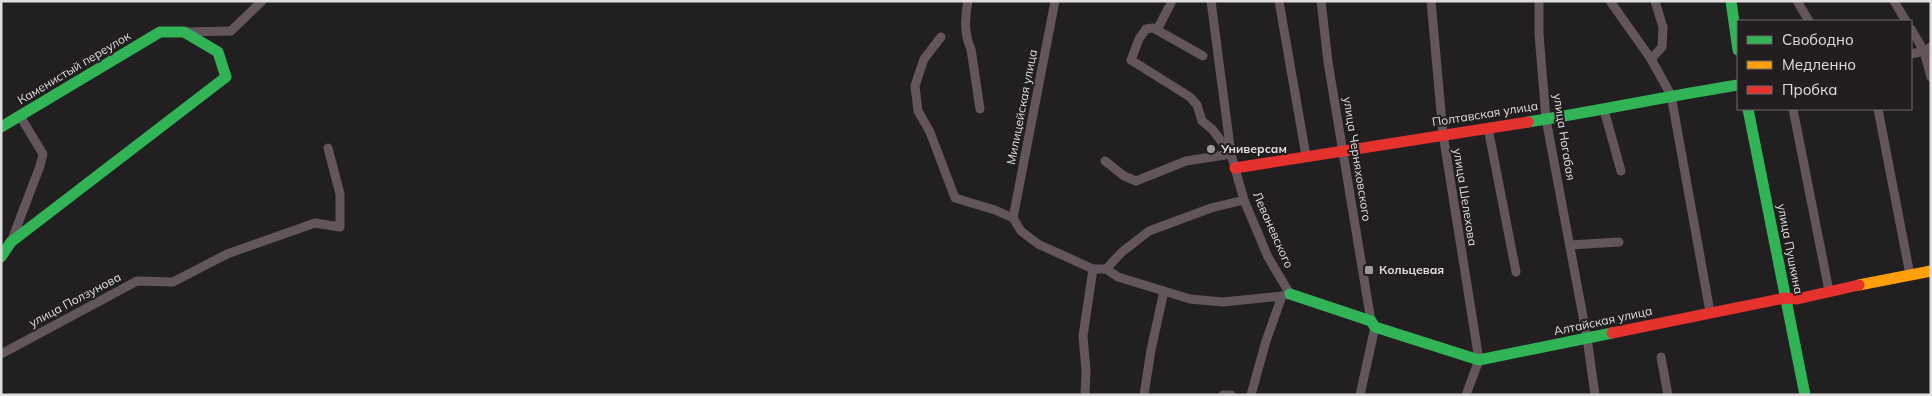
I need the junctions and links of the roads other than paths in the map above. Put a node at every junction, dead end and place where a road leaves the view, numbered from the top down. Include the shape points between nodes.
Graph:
1 (262, 1) edge
2 (968, 1) edge
3 (1055, 1) edge
4 (1172, 1) edge
5 (1211, 1) edge
6 (1279, 1) edge
7 (1322, 1) edge
8 (1431, 1) edge
9 (1539, 1) edge
10 (1610, 1) edge
11 (1655, 1) edge
12 (1731, 1) edge
13 (1797, 1) edge
14 (1894, 1) edge
15 (1808, 20) edge
16 (1905, 20) edge
17 (1157, 30) junction
18 (1912, 30) edge
19 (184, 32) junction
20 (941, 37) dead end
21 (1737, 43) edge
22 (1928, 49) edge
23 (1912, 54) edge
24 (1203, 56) dead end
25 (1651, 59) junction
26 (1931, 77) edge
27 (1737, 85) edge
28 (1671, 95) junction
29 (980, 109) dead end
30 (1604, 110) junction
31 (1748, 110) edge
32 (1793, 110) edge
33 (1878, 110) edge
34 (20, 116) junction
35 (1546, 118) junction
36 (1, 126) edge
37 (1488, 128) junction
38 (1443, 134) junction
39 (328, 148) dead end
40 (1344, 151) junction
41 (1231, 154) junction
42 (1306, 156) junction
43 (1105, 161) dead end
44 (1235, 168) junction
45 (1621, 170) dead end
46 (1244, 200) junction
47 (1013, 218) junction
48 (11, 242) junction
49 (1619, 242) dead end
50 (1570, 245) junction
51 (1, 257) edge
52 (1093, 269) junction
53 (1106, 269) junction
54 (1931, 271) edge
55 (1516, 272) dead end
56 (1910, 275) junction
57 (1164, 291) junction
58 (1829, 291) junction
59 (1286, 295) junction
60 (1786, 298) junction
61 (1710, 312) junction
62 (1373, 324) junction
63 (1587, 338) junction
64 (1, 354) edge
65 (1661, 357) dead end
66 (1478, 360) junction
67 (1085, 395) edge
68 (1144, 395) edge
69 (1223, 395) edge
70 (1231, 395) edge
71 (1251, 395) edge
72 (1360, 395) edge
73 (1466, 395) edge
74 (1595, 395) edge
75 (1668, 395) edge
76 (1805, 395) edge

1 - 19 street via 231,30
2 - 29 street via 967,40
3 - 47 street, Милицейская улица
4 - 17 street
5 - 41 street, Леваневского
6 - 42 street
7 - 40 street, улица Черняховского via 1328,62
8 - 38 street, улица Шелехова
9 - 35 street, улица Ногабая
10 - 25 street
11 - 25 street via 1663,27 1662,47
12 - 21 street
13 - 15 street
14 - 16 street
17 - 24 street
17 - 41 street, Леваневского via 1146,29 1131,60 1190,96 1202,121
18 - 22 street
19 - 34 street, Каменистый переулок via 160,32
19 - 48 street via 218,52 226,76
20 - 47 street via 924,59 915,86 918,111 930,132 954,198
22 - 23 street
22 - 26 street
25 - 28 street
27 - 28 street, Полтавская улица
28 - 30 street, Полтавская улица
28 - 61 street
30 - 35 street, Полтавская улица
30 - 45 street
31 - 60 street, улица Пушкина
32 - 58 street
33 - 56 street
34 - 36 street, Каменистый переулок
34 - 48 street via 42,154
35 - 37 street, Полтавская улица
35 - 50 street, улица Ногабая
37 - 38 street, Полтавская улица
37 - 55 street
38 - 40 street, Полтавская улица
38 - 66 street, улица Шелехова
39 - 64 street, улица Ползунова via 340,194 340,228 315,223 227,254 174,282 137,281
40 - 42 street, Полтавская улица
40 - 62 street, улица Черняховского
41 - 43 street via 1186,161 1136,181
41 - 44 street, Леваневского
42 - 44 street, Полтавская улица
44 - 46 street, Леваневского
46 - 53 street via 1211,208 1149,232
46 - 59 street, Леваневского
47 - 52 street via 1021,231 1038,244
48 - 51 street
49 - 50 street
50 - 63 street, улица Ногабая
52 - 53 street
52 - 67 street via 1083,336
53 - 57 street via 1118,277
54 - 56 street, Алтайская улица
56 - 58 street, Алтайская улица
57 - 59 street via 1190,299 1223,302
57 - 68 street
58 - 60 street, Алтайская улица via 1797,299
59 - 62 street, Алтайская улица
59 - 71 street via 1266,341
60 - 61 street, Алтайская улица
60 - 76 street, улица Пушкина
61 - 63 street, Алтайская улица
62 - 66 street, Алтайская улица
62 - 72 street, улица Черняховского
63 - 66 street, Алтайская улица
63 - 74 street, улица Ногабая
65 - 75 street
66 - 73 street, улица Шелехова
69 - 70 street

